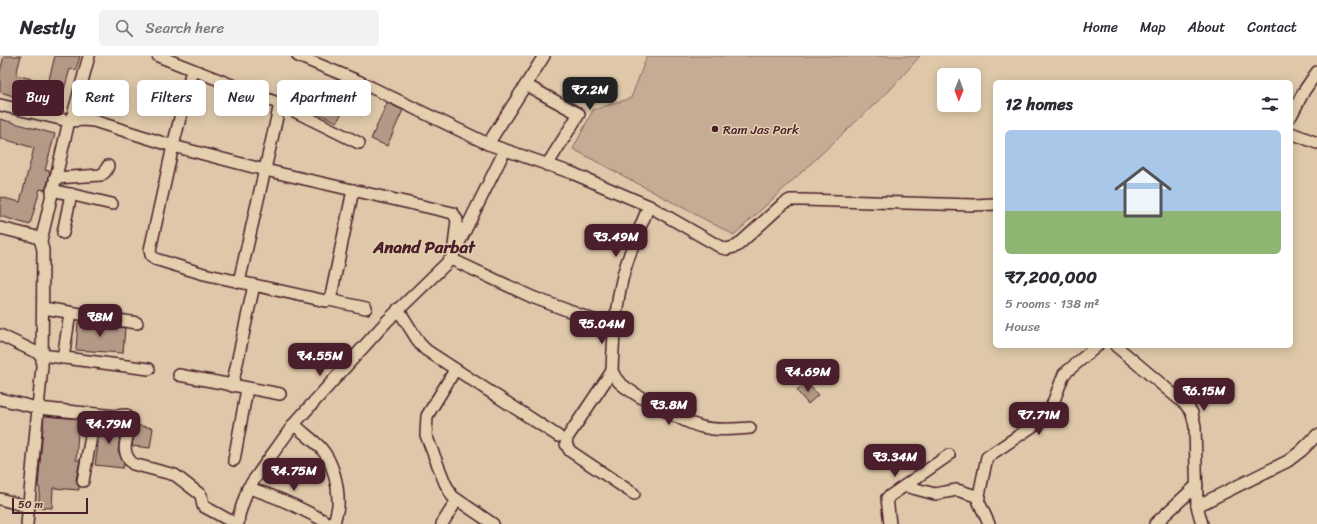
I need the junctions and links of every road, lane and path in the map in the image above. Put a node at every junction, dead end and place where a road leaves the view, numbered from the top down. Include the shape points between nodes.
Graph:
1 (89, 56) edge
2 (158, 56) edge
3 (298, 56) edge
4 (544, 56) edge
5 (192, 70) junction
6 (1317, 72) edge
7 (526, 86) junction
8 (277, 103) edge
9 (0, 105) edge
10 (1293, 112) edge
11 (277, 116) edge
12 (304, 116) edge
13 (69, 121) junction
14 (1293, 134) edge
15 (359, 143) dead end
16 (1317, 143) edge
17 (488, 144) junction
18 (173, 146) junction
19 (505, 150) junction
20 (547, 165) junction
21 (108, 166) dead end
22 (265, 170) junction
23 (55, 178) junction
24 (52, 190) junction
25 (353, 190) junction
26 (71, 194) junction
27 (112, 204) dead end
28 (993, 205) edge
29 (649, 206) junction
30 (0, 228) edge
31 (63, 233) dead end
32 (40, 241) junction
33 (452, 257) junction
34 (239, 282) junction
35 (254, 285) junction
36 (329, 300) junction
37 (43, 308) junction
38 (366, 308) dead end
39 (398, 310) junction
40 (70, 313) junction
41 (137, 323) dead end
42 (604, 324) dead end
43 (0, 335) edge
44 (1096, 348) edge
45 (1118, 348) edge
46 (42, 355) junction
47 (63, 358) junction
48 (149, 369) dead end
49 (456, 370) junction
50 (612, 372) junction
51 (179, 375) dead end
52 (232, 386) junction
53 (247, 388) junction
54 (280, 394) dead end
55 (0, 399) edge
56 (38, 408) junction
57 (95, 414) junction
58 (294, 424) junction
59 (750, 428) dead end
60 (1317, 435) edge
61 (558, 436) dead end
62 (949, 455) dead end
63 (234, 460) dead end
64 (83, 481) dead end
65 (1197, 485) junction
66 (905, 486) junction
67 (248, 488) junction
68 (634, 494) dead end
69 (979, 497) junction
70 (0, 499) edge
71 (457, 500) junction
72 (1197, 506) junction
73 (29, 507) junction
74 (30, 524) edge
75 (237, 524) edge
76 (330, 524) edge
77 (334, 524) edge
78 (442, 524) edge
79 (494, 524) edge
80 (890, 524) edge
81 (989, 524) edge
82 (1155, 524) edge
83 (1202, 524) edge

1 - 13 street via 73,115
2 - 5 street
3 - 17 street via 358,80
4 - 7 street
5 - 8 street
5 - 18 street
6 - 10 street
7 - 17 street
7 - 20 street via 579,114
9 - 13 street
11 - 22 street
12 - 15 street
13 - 18 street via 94,121
13 - 23 street
14 - 16 street
17 - 19 street
18 - 22 street
18 - 34 street via 150,250 152,255 155,259
19 - 20 street
19 - 33 street
20 - 29 street via 580,176
21 - 23 street via 101,174
22 - 25 street
22 - 34 street
23 - 24 street
24 - 26 street
24 - 32 street
25 - 33 street via 453,213 457,220
25 - 36 street
26 - 27 street
26 - 31 street
28 - 29 street via 790,200 737,246 727,249
29 - 50 street via 634,240 622,279 616,308
30 - 32 street via 33,236
32 - 37 street via 43,250
33 - 39 street
33 - 42 street via 532,297
34 - 35 street
35 - 36 street via 322,301
35 - 52 street
36 - 38 street
37 - 40 street
37 - 46 street
39 - 49 street via 420,344
39 - 58 street
40 - 41 street
40 - 47 street
43 - 46 street
44 - 69 street via 1064,374 1048,416 987,457
45 - 65 street via 1186,405 1192,413 1195,426
46 - 47 street
46 - 56 street
47 - 48 street
49 - 61 street
49 - 71 street via 427,416 425,428 428,444 445,483
50 - 59 street via 626,388 695,425 712,429
50 - 68 street via 567,438 566,444 570,451
51 - 52 street
52 - 53 street
53 - 54 street
53 - 63 street
55 - 56 street
56 - 57 street
56 - 73 street
57 - 64 street
57 - 75 street via 126,415 130,423 125,452 133,464 175,475 201,495 203,506
58 - 67 street
58 - 77 street via 328,458 336,480 338,506
60 - 72 street via 1288,461
62 - 66 street
65 - 72 street
65 - 82 street
66 - 69 street via 935,494 957,490
66 - 80 street via 886,498
67 - 75 street
67 - 76 street via 295,505
69 - 81 street
70 - 73 street
71 - 78 street
71 - 79 street
72 - 83 street
73 - 74 street

